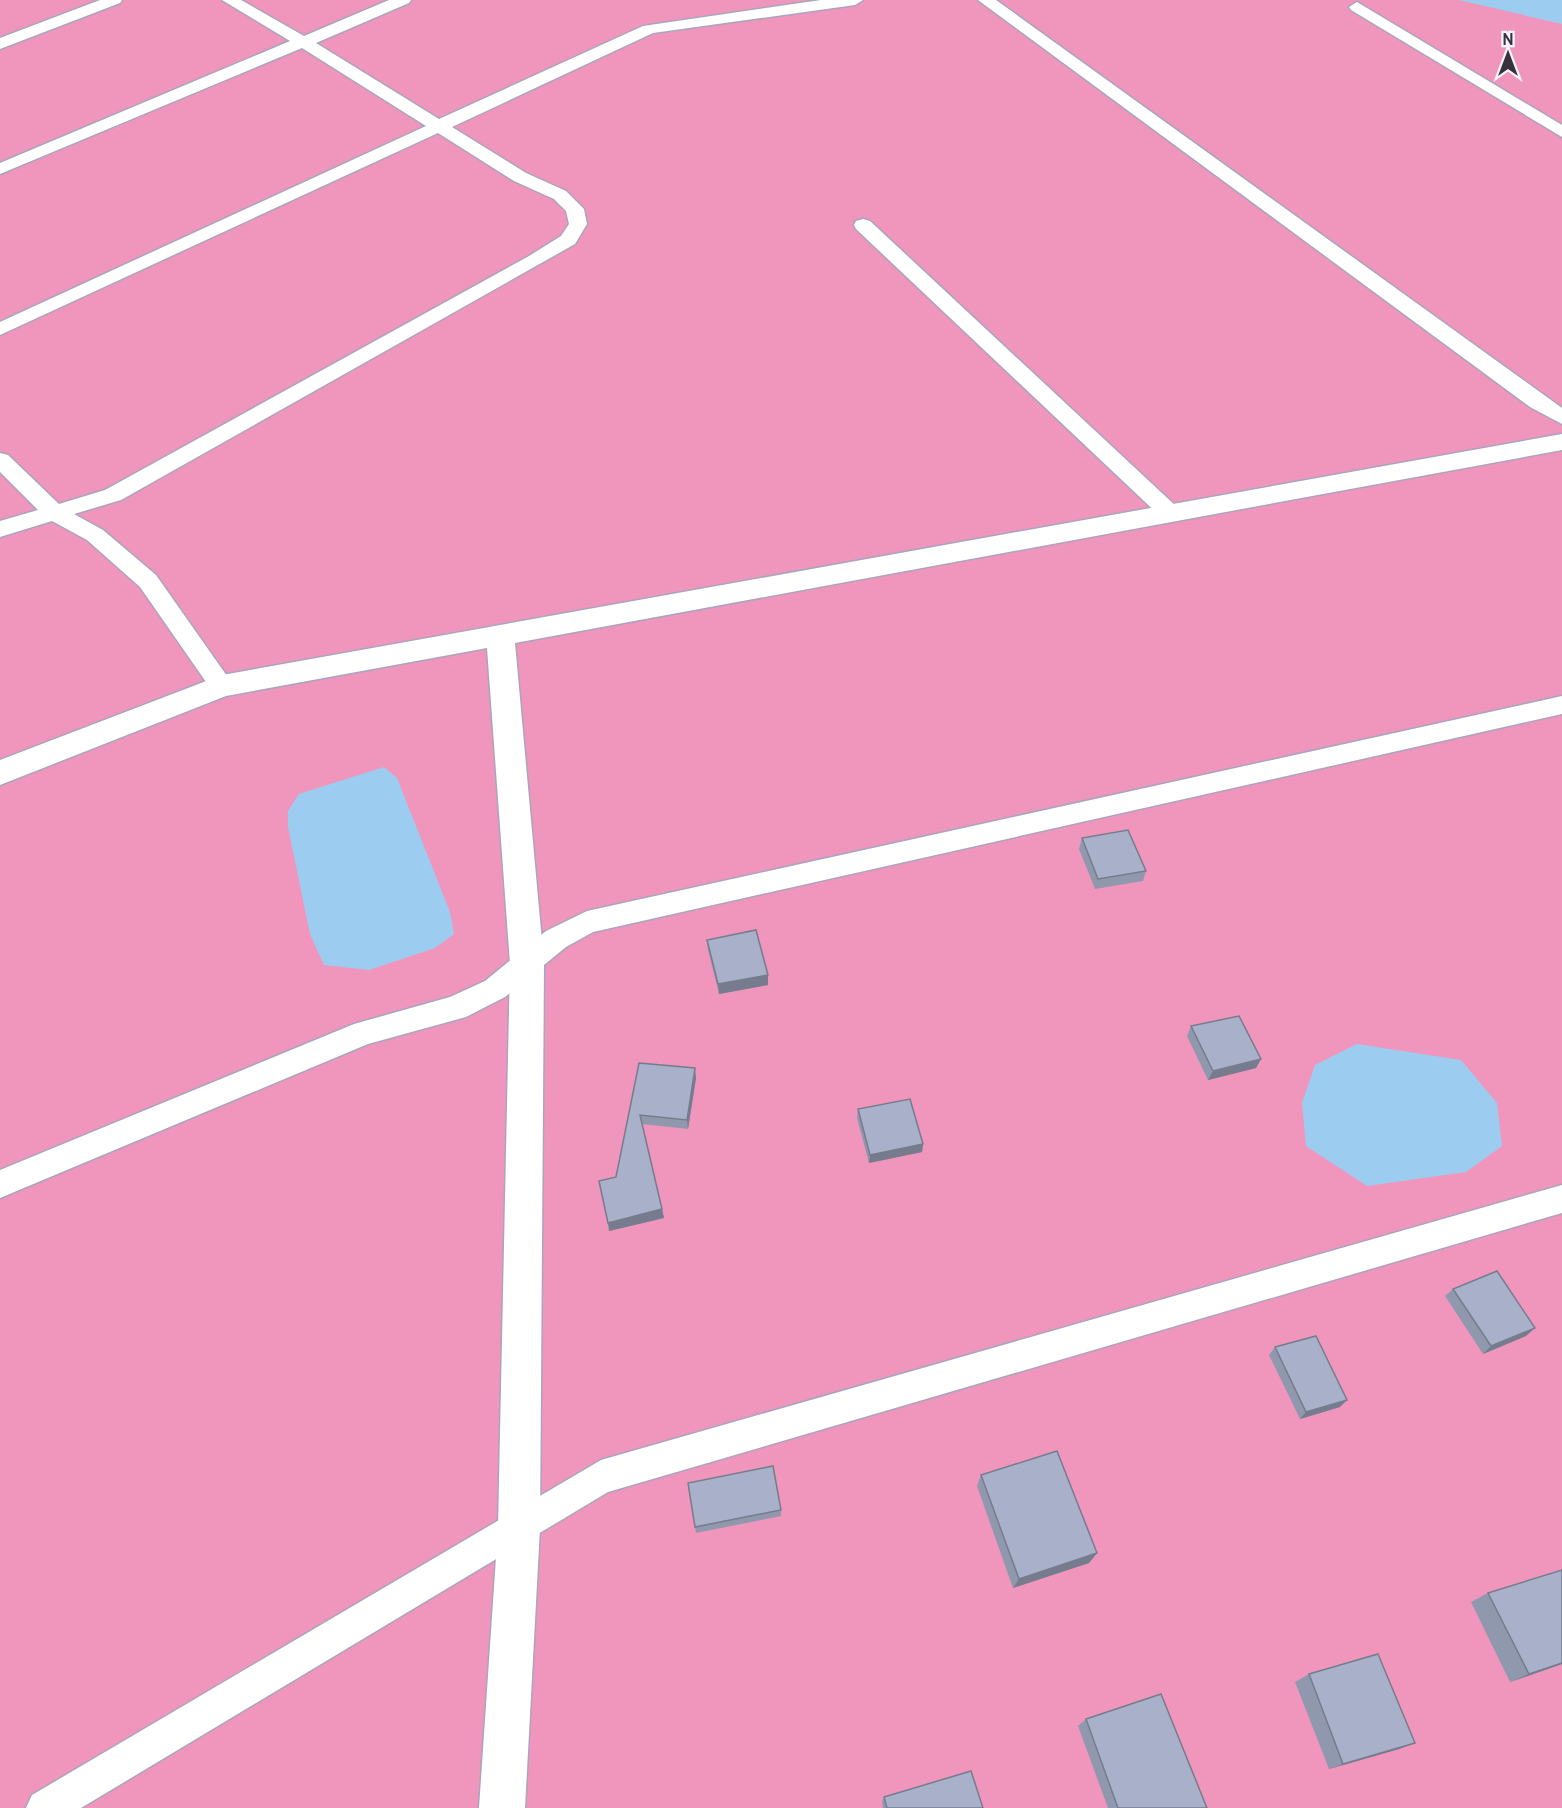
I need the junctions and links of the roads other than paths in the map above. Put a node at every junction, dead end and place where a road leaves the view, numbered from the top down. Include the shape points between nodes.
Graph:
1 (114, 0) edge
2 (230, 0) edge
3 (403, 0) edge
4 (855, 0) edge
5 (986, 0) edge
6 (1357, 7) dead end
7 (305, 43) junction
8 (0, 44) edge
9 (438, 125) junction
10 (1562, 132) edge
11 (0, 169) edge
12 (863, 225) dead end
13 (0, 329) edge
14 (1562, 417) edge
15 (1562, 442) edge
16 (0, 460) edge
17 (1170, 513) junction
18 (56, 514) junction
19 (0, 529) edge
20 (500, 634) junction
21 (222, 686) junction
22 (1562, 705) edge
23 (0, 772) edge
24 (526, 964) junction
25 (0, 1184) edge
26 (1562, 1199) edge
27 (519, 1528) junction
28 (45, 1808) edge
29 (502, 1808) edge

1 - 8 lane
2 - 7 lane
3 - 7 lane
4 - 9 lane via 649,29
5 - 14 lane
6 - 10 lane
7 - 9 lane
7 - 11 lane
9 - 13 lane
9 - 18 lane via 520,177 560,195 575,209 578,224 568,240 113,495
12 - 17 lane
15 - 17 street
16 - 18 lane
17 - 20 street
18 - 19 lane
18 - 21 lane via 96,535 148,581
20 - 21 street
20 - 24 street
21 - 23 street
22 - 24 lane via 587,922 556,939
24 - 25 lane via 495,989 456,1008 364,1033
24 - 27 street
26 - 27 lane via 601,1477
27 - 28 lane
27 - 29 street

